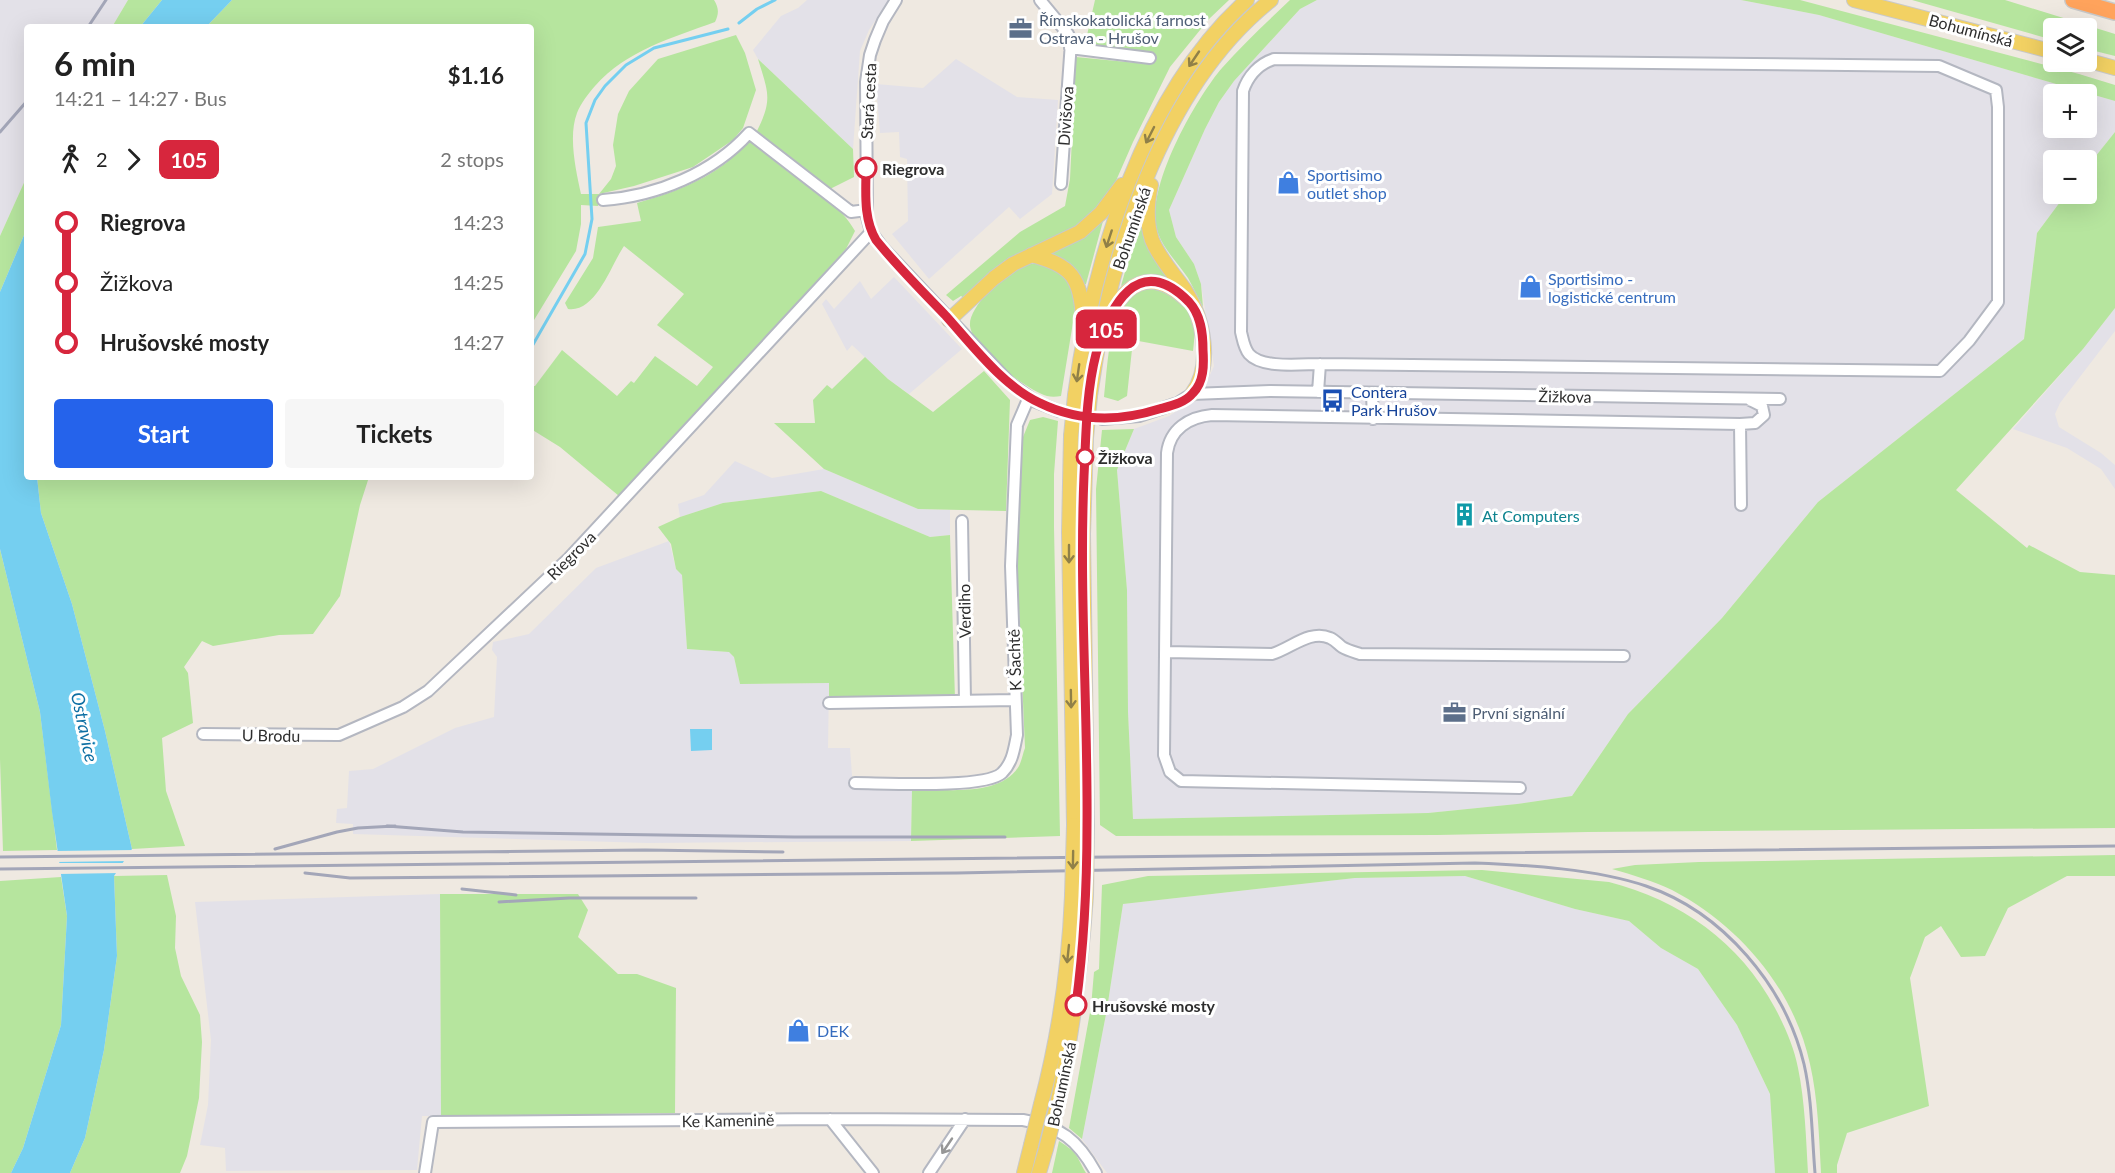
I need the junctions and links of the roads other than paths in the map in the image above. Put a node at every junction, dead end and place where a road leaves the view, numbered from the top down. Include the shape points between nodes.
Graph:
1 (896, 0) edge
2 (1040, 0) edge
3 (1247, 0) edge
4 (1271, 0) edge
5 (1854, 0) edge
6 (2073, 0) edge
7 (2115, 12) edge
8 (1070, 48) junction
9 (2043, 49) edge
10 (1150, 58) dead end
11 (2097, 63) edge
12 (2115, 68) edge
13 (1163, 142) junction
14 (1137, 164) junction
15 (1060, 184) dead end
16 (603, 200) dead end
17 (867, 210) junction
18 (871, 232) junction
19 (1031, 255) junction
20 (1196, 309) junction
21 (949, 320) junction
22 (1081, 351) junction
23 (1096, 354) junction
24 (1320, 364) junction
25 (1318, 392) junction
26 (1192, 394) junction
27 (1372, 394) junction
28 (1029, 397) junction
29 (1738, 398) junction
30 (1780, 399) dead end
31 (1059, 411) dead end
32 (1102, 419) dead end
33 (1373, 419) junction
34 (1740, 424) junction
35 (1741, 505) dead end
36 (962, 521) dead end
37 (1166, 652) junction
38 (1624, 656) dead end
39 (1016, 700) junction
40 (965, 701) junction
41 (829, 703) dead end
42 (203, 734) dead end
43 (339, 735) joint
44 (855, 783) dead end
45 (1520, 788) dead end
46 (1080, 825) junction
47 (1079, 896) junction
48 (830, 1119) junction
49 (965, 1119) junction
50 (425, 1173) edge
51 (873, 1173) edge
52 (929, 1173) edge
53 (1024, 1173) edge
54 (1039, 1173) edge
55 (1096, 1173) edge

1 - 17 street, Stará cesta via 877,34 868,68
2 - 8 street, Divišova via 1068,34
3 -> 14 main road, Bohumínská via 1220,26 1194,60
4 - 13 main road, Bohumínská via 1207,66
5 - 9 main road, Bohumínská
6 - 7 highway
8 - 10 street
8 - 15 street, Divišova
11 - 12 main road
13 - 20 main road via 1150,189 1148,222 1157,250
13 - 23 main road, Bohumínská via 1119,257
14 - 19 main road via 1113,199 1080,232
14 -> 22 main road, Bohumínská via 1105,252
16 - 17 street via 662,188 690,176 726,155 749,133 851,212
17 - 18 street, Stará cesta
18 - 21 street, Stará cesta
18 - 43 street, Riegrova via 569,558 428,691 403,707
19 - 21 main road via 994,278
19 - 22 main road via 1059,263 1074,280 1083,311
20 - 23 main road via 1169,286 1150,282 1132,287 1118,301
20 - 26 main road via 1203,357 1201,380
21 - 28 street, Stará cesta
22 -> 46 main road, Bohumínská, bridge via 1071,436 1069,542
23 - 46 main road, Bohumínská, bridge via 1086,438
24 - 24 street via 1940,371 1998,302 1996,90 1939,66 1274,58 1264,62 1247,80 1243,91 1240,332 1249,354 1259,361
24 - 25 street
25 - 26 street, Žižkova
25 - 27 street, Žižkova
26 - 32 street, Žižkova via 1140,416
27 - 29 street, Žižkova
27 - 33 street
28 - 31 street, Stará cesta
28 - 39 street, K Šachtě via 1018,420 1016,438 1011,566
29 - 30 street, Žižkova
29 - 34 street via 1760,403 1764,412 1758,422
33 - 34 street
33 - 37 street via 1212,415 1191,420 1176,430 1167,453
34 - 35 street
36 - 40 street, Verdiho
37 - 38 street via 1272,654 1317,636 1331,638 1344,649 1360,654
37 - 45 street via 1164,755 1170,772 1181,781
39 - 40 street
39 - 44 street, K Šachtě via 1017,735 1011,762 1000,775 974,783
40 - 41 street
42 - 43 street, U Brodu
46 - 47 main road, Bohumínská, bridge
47 -> 53 main road, Bohumínská, bridge via 1051,1068
47 - 54 main road, Bohumínská, bridge via 1076,1005 1069,1051
48 - 49 street, Ke Kamenině
48 - 50 street, Ke Kamenině via 433,1122
48 - 51 street
49 -> 52 street
49 - 55 street, Ke Kamenině via 1023,1120 1058,1130 1086,1155

